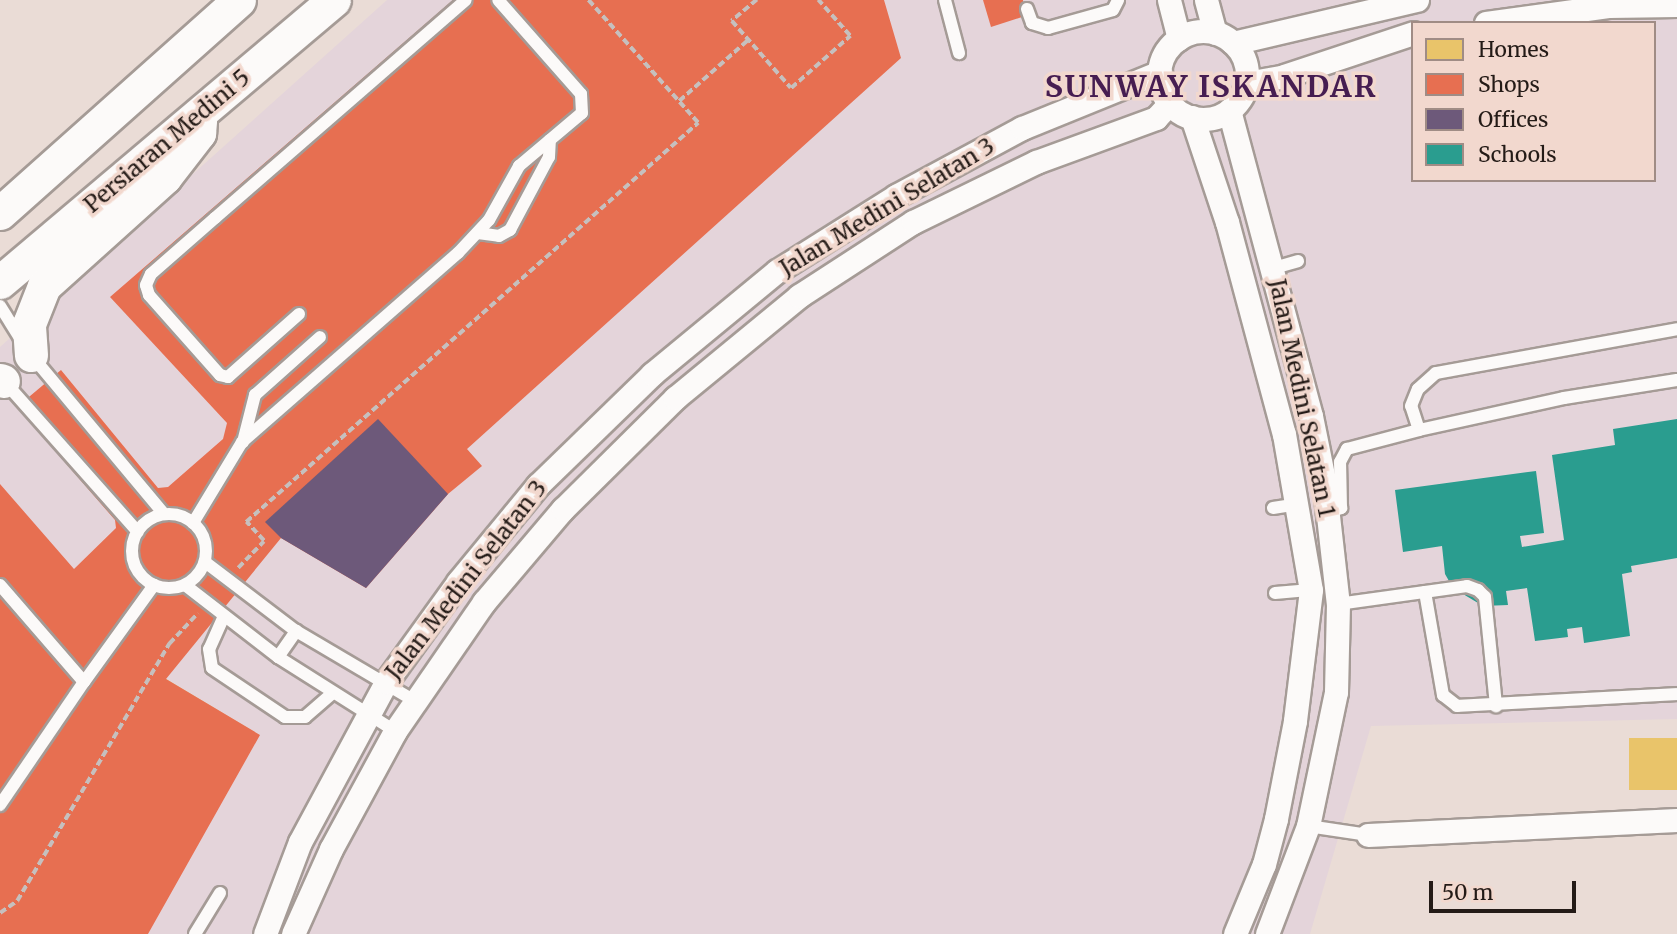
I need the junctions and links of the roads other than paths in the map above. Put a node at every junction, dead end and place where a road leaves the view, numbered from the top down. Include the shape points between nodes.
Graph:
1 (240, 0) edge
2 (334, 0) edge
3 (466, 0) edge
4 (498, 0) edge
5 (946, 0) edge
6 (1118, 0) edge
7 (1168, 0) edge
8 (1206, 0) edge
9 (1418, 0) edge
10 (1677, 5) edge
11 (1027, 9) dead end
12 (1500, 21) edge
13 (1411, 34) edge
14 (1224, 38) junction
15 (1179, 39) junction
16 (959, 53) dead end
17 (1160, 72) junction
18 (1246, 83) junction
19 (1170, 103) junction
20 (1229, 110) junction
21 (201, 111) junction
22 (1192, 117) junction
23 (550, 140) junction
24 (16, 190) edge
25 (0, 213) edge
26 (478, 233) junction
27 (1298, 261) dead end
28 (1273, 268) junction
29 (0, 282) edge
30 (0, 306) edge
31 (299, 314) dead end
32 (1677, 329) edge
33 (320, 337) dead end
34 (31, 355) junction
35 (1, 379) edge
36 (1677, 380) edge
37 (1419, 430) junction
38 (243, 442) junction
39 (1298, 504) junction
40 (1273, 508) dead end
41 (1328, 512) junction
42 (164, 514) junction
43 (193, 523) junction
44 (138, 531) junction
45 (205, 562) junction
46 (185, 584) junction
47 (0, 585) edge
48 (154, 585) junction
49 (1311, 590) junction
50 (1425, 592) junction
51 (1275, 593) dead end
52 (1338, 604) junction
53 (224, 616) junction
54 (296, 631) junction
55 (278, 657) junction
56 (84, 682) junction
57 (386, 682) junction
58 (333, 693) junction
59 (1677, 694) edge
60 (415, 701) junction
61 (1496, 706) junction
62 (366, 714) junction
63 (395, 731) junction
64 (0, 805) edge
65 (1677, 820) edge
66 (1308, 826) junction
67 (1368, 835) joint
68 (220, 893) dead end
69 (195, 934) edge
70 (265, 934) edge
71 (293, 934) edge
72 (1235, 934) edge
73 (1267, 934) edge

1 - 24 street
2 - 21 street, Persiaran Medini 5
3 - 31 lane via 151,274 146,285 149,295 220,375 228,377
4 - 23 lane via 583,99 582,113
5 - 16 lane
6 - 11 lane via 1113,10 1048,28 1032,23
7 - 15 street
8 - 14 street
9 - 14 street
10 - 12 street via 1608,6
13 - 18 street via 1284,76
14 - 15 street via 1196,32
14 - 18 street via 1243,57
15 - 17 street via 1165,53
17 - 19 street
17 - 57 street, Jalan Medini Selatan 3 via 1022,128 896,196 777,271 652,373 538,485 458,582
18 - 20 street
19 - 22 street
19 - 60 street, Jalan Medini Selatan 3 via 1156,118 1036,162 914,222 799,296 675,398 563,509 484,602
20 - 22 street via 1211,118
20 - 28 street, Jalan Medini Selatan 1
21 - 29 street, Persiaran Medini 5
21 - 34 street via 199,133 165,177 44,286 29,324
22 - 39 street, Jalan Medini Selatan 1 via 1227,222
23 - 26 lane via 519,166
23 - 26 lane via 550,158 510,230 499,236
24 - 25 street
26 - 38 lane
27 - 28 lane
28 - 41 street, Jalan Medini Selatan 1 via 1311,416
30 - 34 lane
32 - 37 lane via 1436,373 1418,389 1411,406
33 - 38 lane via 255,395
34 - 42 lane
35 - 44 lane
36 - 37 lane via 1564,398
37 - 41 lane via 1347,449 1340,462 1341,508
38 - 43 lane
39 - 40 lane
39 - 49 street, Jalan Medini Selatan 1
41 - 52 street, Jalan Medini Selatan 1
42 - 43 lane
42 - 44 lane
43 - 45 lane via 205,540
44 - 48 lane via 134,562
45 - 46 lane
45 - 54 lane
46 - 48 lane
46 - 53 lane
47 - 56 lane
48 - 56 lane
49 - 51 lane
49 - 72 street, Jalan Medini Selatan 1 via 1297,709 1276,818 1264,864
50 - 52 lane
50 - 61 lane via 1443,695 1457,706
50 - 61 lane via 1467,586 1485,597
52 - 66 street, Jalan Medini Selatan 1 via 1336,692
53 - 55 lane
53 - 58 lane via 209,649 212,668 285,717 305,717
54 - 55 lane
54 - 57 lane
55 - 58 lane
56 - 64 lane
57 - 60 lane
57 - 62 street, Jalan Medini Selatan 3
58 - 62 lane
59 - 61 lane
60 - 63 street, Jalan Medini Selatan 3
62 - 63 lane
62 - 70 street, Jalan Medini Selatan 3 via 300,842
63 - 71 street, Jalan Medini Selatan 3 via 331,849
65 - 67 street
66 - 67 lane
66 - 73 street, Jalan Medini Selatan 1
68 - 69 lane

